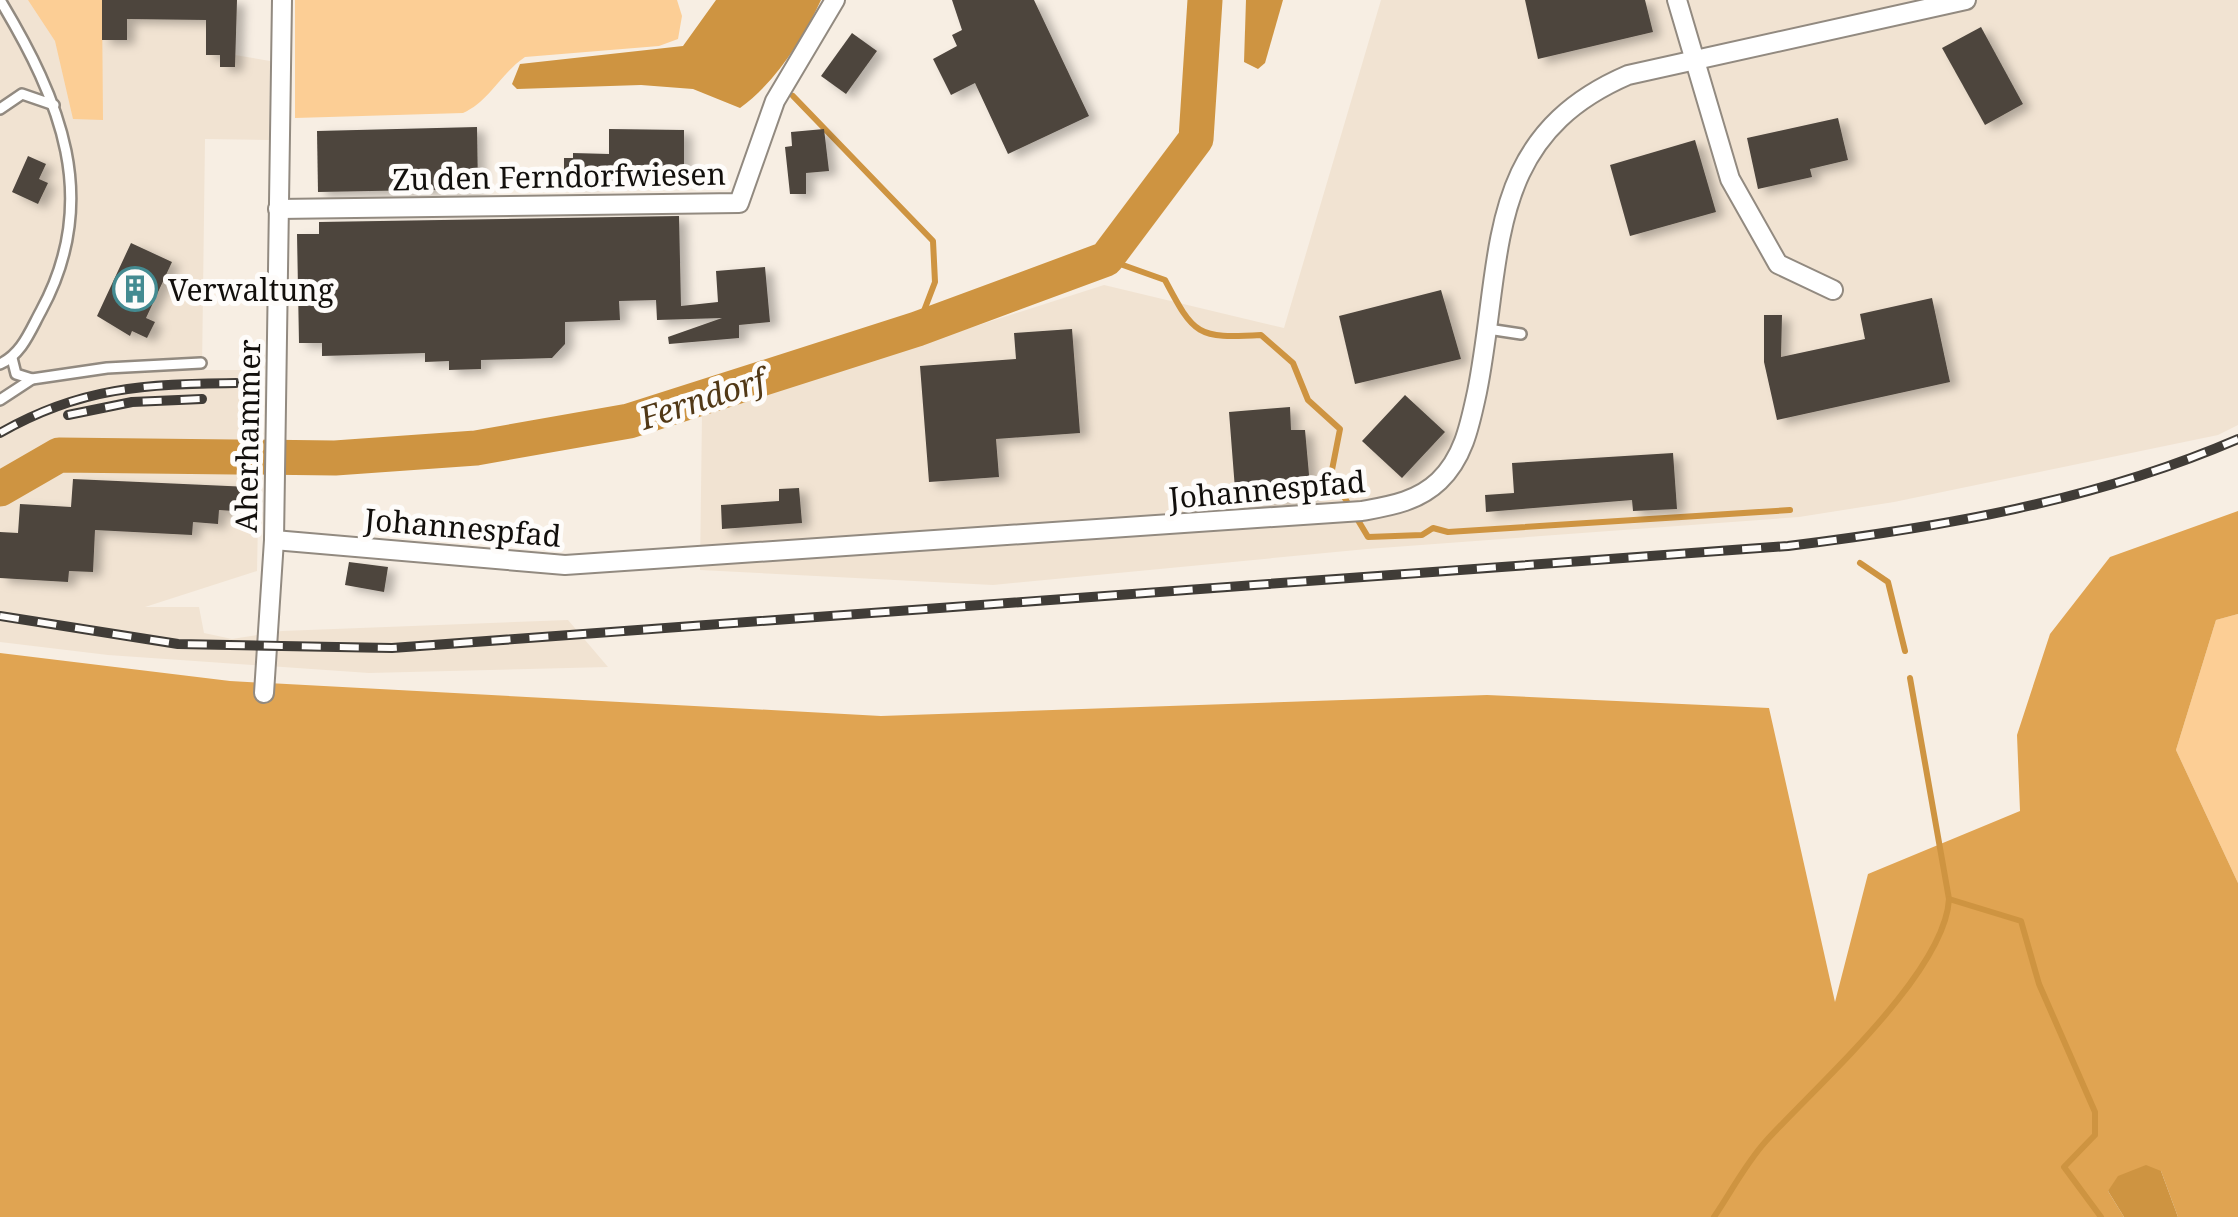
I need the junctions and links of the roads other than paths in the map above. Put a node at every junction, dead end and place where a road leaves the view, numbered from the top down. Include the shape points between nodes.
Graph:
1 (0, 0) edge
2 (282, 0) edge
3 (835, 0) edge
4 (1677, 0) edge
5 (1954, 1) edge
6 (1696, 58) junction
7 (57, 106) junction
8 (0, 109) edge
9 (278, 209) junction
10 (1833, 290) dead end
11 (1488, 330) junction
12 (1521, 334) dead end
13 (12, 358) junction
14 (201, 363) dead end
15 (0, 364) edge
16 (32, 379) junction
17 (0, 400) edge
18 (274, 540) junction
19 (264, 693) dead end

1 - 7 lane
2 - 9 street, Aherhammer
3 - 9 street, Zu den Ferndorfwiesen via 775,101 739,204
4 - 6 street
5 - 6 street, Johannespfad
6 - 10 street via 1730,179 1778,264
6 - 11 street, Johannespfad via 1587,92 1548,125 1524,161 1507,208
7 - 8 lane via 22,94
7 - 13 lane via 68,152 68,230 59,278
9 - 18 street, Aherhammer
11 - 12 lane
11 - 18 street, Johannespfad via 1467,441 1439,481 1405,503 1362,511 566,565
13 - 15 lane
13 - 16 lane via 16,374
14 - 16 lane
16 - 17 lane
18 - 19 street, Aherhammer

